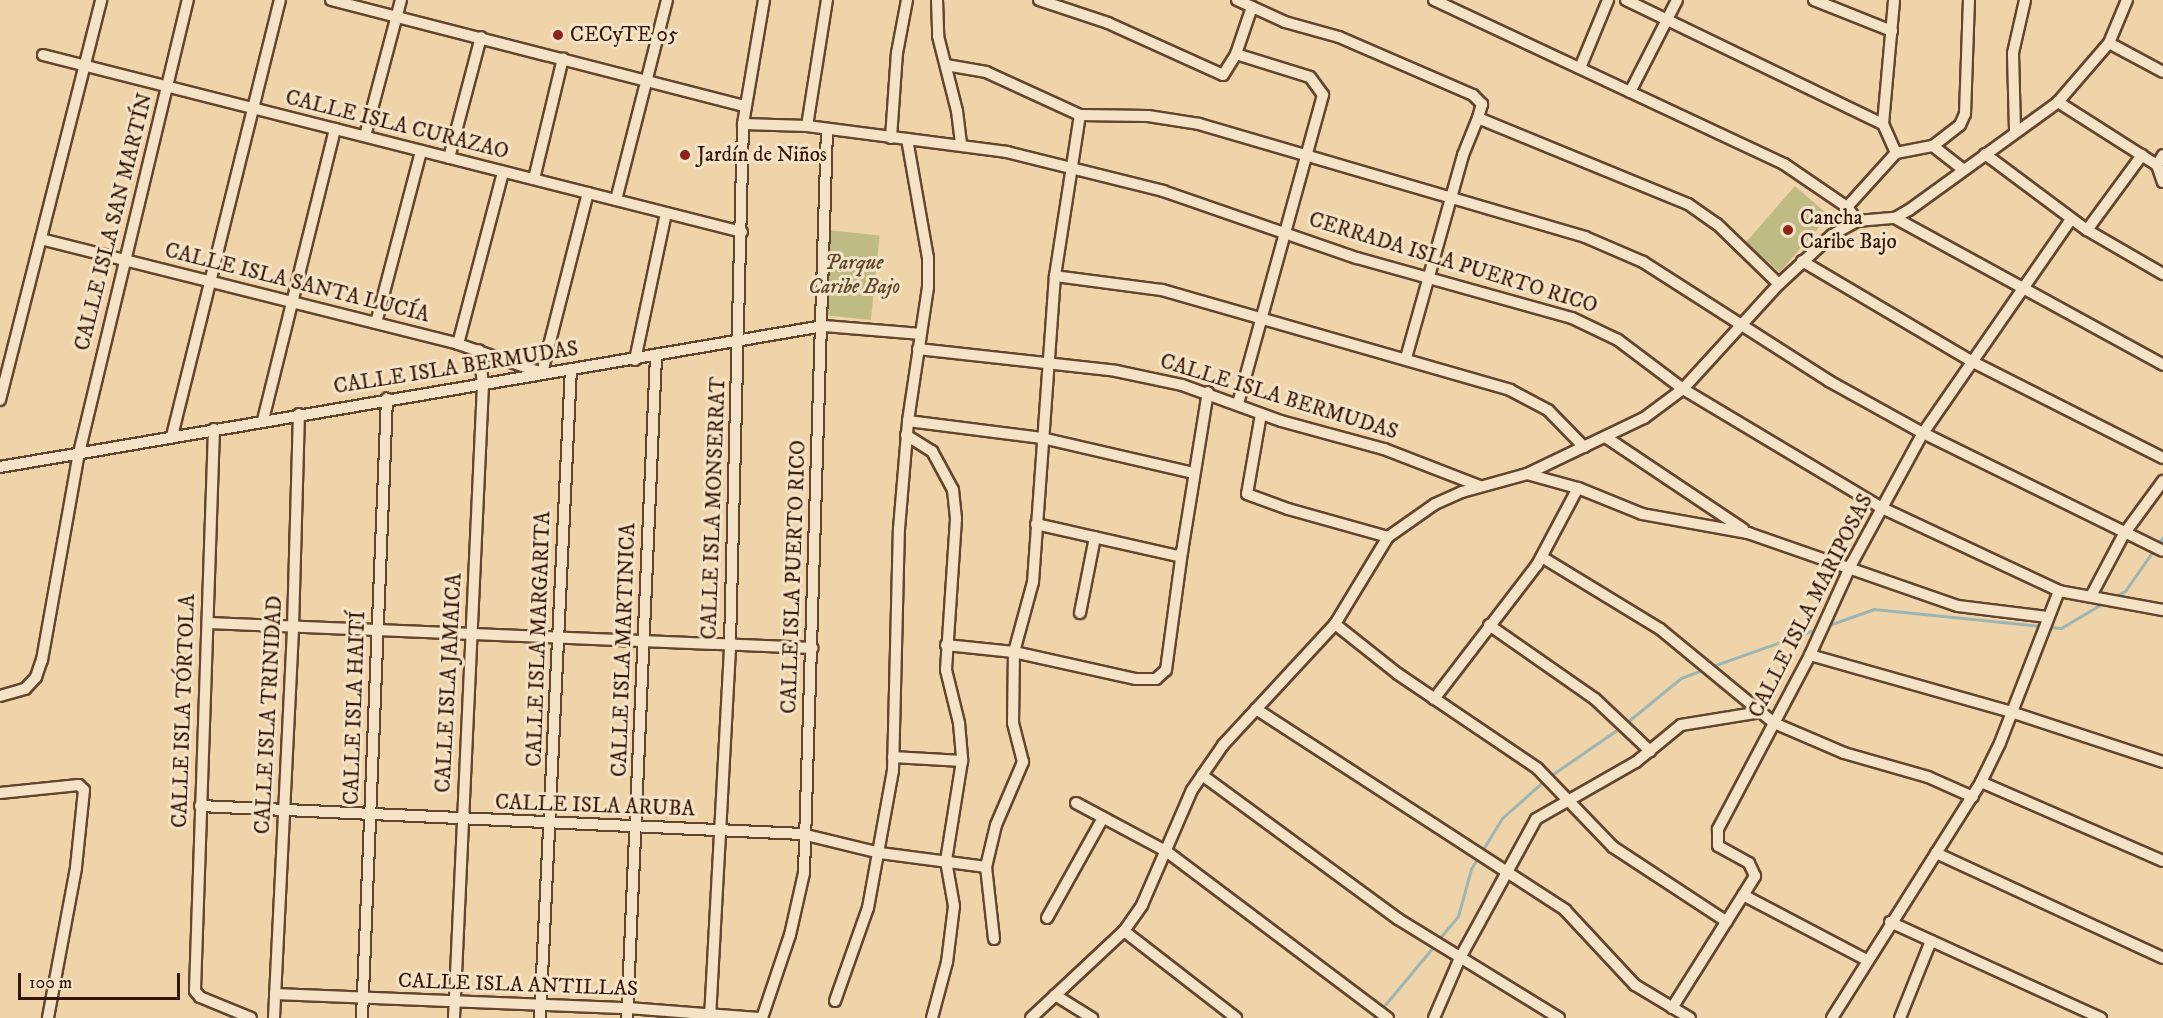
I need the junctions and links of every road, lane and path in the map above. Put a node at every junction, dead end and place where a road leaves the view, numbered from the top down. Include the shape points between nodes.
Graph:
1 (101, 0) edge
2 (188, 0) edge
3 (279, 0) edge
4 (331, 0) edge
5 (401, 0) edge
6 (667, 0) edge
7 (764, 0) edge
8 (826, 0) edge
9 (907, 0) edge
10 (937, 0) edge
11 (1039, 0) edge
12 (1237, 0) edge
13 (1434, 0) edge
14 (1608, 0) edge
15 (1626, 0) edge
16 (1677, 0) edge
17 (1814, 0) edge
18 (1894, 0) edge
19 (1969, 0) edge
20 (2025, 0) edge
21 (2127, 0) edge
22 (1252, 7) junction
23 (397, 17) junction
24 (1667, 20) junction
25 (1892, 31) junction
26 (481, 38) junction
27 (2109, 43) junction
28 (1236, 54) junction
29 (43, 55) dead end
30 (563, 58) junction
31 (85, 65) junction
32 (946, 65) junction
33 (1580, 68) junction
34 (2163, 72) edge
35 (647, 82) junction
36 (167, 86) junction
37 (1630, 92) junction
38 (2058, 102) junction
39 (744, 106) junction
40 (253, 108) junction
41 (1080, 116) junction
42 (1478, 118) junction
43 (743, 124) junction
44 (1883, 124) junction
45 (807, 126) junction
46 (335, 129) junction
47 (827, 130) junction
48 (2015, 130) junction
49 (365, 136) junction
50 (891, 138) junction
51 (907, 139) junction
52 (961, 144) junction
53 (1933, 146) junction
54 (421, 150) junction
55 (1896, 153) junction
56 (1985, 154) junction
57 (2142, 155) junction
58 (2163, 155) edge
59 (449, 158) junction
60 (1308, 158) junction
61 (2157, 165) junction
62 (1072, 168) junction
63 (1965, 170) junction
64 (503, 172) junction
65 (534, 179) junction
66 (2163, 182) edge
67 (588, 193) junction
68 (1452, 199) junction
69 (616, 200) junction
70 (1847, 207) junction
71 (666, 213) junction
72 (1894, 219) junction
73 (2071, 219) junction
74 (1857, 221) junction
75 (2086, 230) junction
76 (742, 232) junction
77 (1288, 232) junction
78 (41, 238) junction
79 (124, 260) junction
80 (1802, 261) junction
81 (2163, 274) edge
82 (1055, 276) junction
83 (1428, 280) junction
84 (209, 281) junction
85 (1779, 284) junction
86 (2024, 291) junction
87 (290, 302) junction
88 (1259, 321) junction
89 (376, 323) junction
90 (823, 326) junction
91 (1741, 327) junction
92 (920, 333) junction
93 (738, 343) junction
94 (458, 344) junction
95 (918, 349) junction
96 (479, 350) junction
97 (656, 356) junction
98 (1406, 358) junction
99 (635, 360) junction
100 (1048, 362) junction
101 (1971, 362) junction
102 (2163, 365) edge
103 (571, 369) junction
104 (542, 373) junction
105 (483, 384) junction
106 (1683, 389) junction
107 (1208, 392) junction
108 (387, 399) junction
109 (0, 400) edge
110 (1238, 403) junction
111 (299, 414) junction
112 (1261, 414) junction
113 (263, 420) junction
114 (908, 421) junction
115 (214, 429) junction
116 (1923, 433) junction
117 (906, 435) junction
118 (172, 436) junction
119 (1042, 438) junction
120 (1607, 438) junction
121 (1584, 447) junction
122 (79, 453) junction
123 (2163, 458) edge
124 (0, 467) edge
125 (1194, 473) junction
126 (1527, 474) junction
127 (2163, 481) edge
128 (1480, 486) junction
129 (1578, 488) junction
130 (1882, 508) junction
131 (1036, 524) junction
132 (1748, 533) junction
133 (2124, 534) junction
134 (1095, 537) junction
135 (1388, 537) junction
136 (2163, 551) edge
137 (1182, 552) junction
138 (1542, 557) junction
139 (1849, 570) junction
140 (2059, 591) junction
141 (2091, 596) junction
142 (2163, 610) edge
143 (1080, 613) dead end
144 (2047, 616) junction
145 (208, 623) junction
146 (1335, 624) junction
147 (1489, 625) junction
148 (293, 627) junction
149 (378, 630) junction
150 (472, 634) junction
151 (559, 637) junction
152 (644, 641) junction
153 (730, 644) junction
154 (946, 645) junction
155 (812, 648) junction
156 (1014, 652) junction
157 (1810, 654) junction
158 (0, 696) edge
159 (1434, 699) junction
160 (1256, 709) junction
161 (1761, 712) junction
162 (2011, 712) junction
163 (1774, 723) junction
164 (1650, 751) junction
165 (893, 757) junction
166 (962, 761) junction
167 (2163, 762) edge
168 (1202, 775) junction
169 (1981, 782) junction
170 (0, 793) edge
171 (1973, 797) junction
172 (1569, 800) junction
173 (1076, 802) dead end
174 (200, 806) junction
175 (284, 812) junction
176 (370, 816) junction
177 (1104, 818) junction
178 (461, 820) junction
179 (551, 823) junction
180 (636, 827) junction
181 (720, 831) junction
182 (802, 834) junction
183 (1166, 851) junction
184 (880, 853) junction
185 (1936, 853) junction
186 (946, 861) junction
187 (2163, 861) edge
188 (986, 867) junction
189 (1504, 872) junction
190 (1743, 895) junction
191 (1047, 918) dead end
192 (1726, 922) junction
193 (1890, 922) junction
194 (1124, 931) junction
195 (994, 939) dead end
196 (1931, 941) junction
197 (1460, 957) junction
198 (2163, 958) edge
199 (1867, 960) junction
200 (275, 993) junction
201 (1055, 995) junction
202 (363, 999) junction
203 (835, 1001) dead end
204 (455, 1003) junction
205 (541, 1004) junction
206 (1672, 1008) junction
207 (627, 1013) edge
208 (710, 1016) edge
209 (48, 1018) edge
210 (251, 1018) edge
211 (274, 1018) edge
212 (362, 1018) edge
213 (454, 1018) edge
214 (540, 1018) edge
215 (760, 1018) edge
216 (932, 1018) edge
217 (1031, 1018) edge
218 (1092, 1018) edge
219 (1236, 1018) edge
220 (1388, 1018) edge
221 (1434, 1018) edge
222 (1559, 1018) edge
223 (1690, 1018) edge
224 (1833, 1018) edge
225 (1900, 1018) edge
226 (2101, 1018) edge

1 - 31 street
2 - 36 street, CALLE ISLA SAN MARTÍN
3 - 40 street
4 - 23 street
5 - 23 street
6 - 35 street
7 - 39 street, CALLE ISLA MONSERRAT
8 - 45 street
9 - 50 street via 897,53
10 - 32 street via 938,36
11 - 28 street via 1108,23 1215,74 1229,71
12 - 22 street
13 - 33 street
14 - 33 street
15 - 24 street
16 - 24 street
17 - 25 street
18 - 25 street
19 - 53 street via 1965,114 1950,136
20 - 48 street via 2013,53
21 - 27 street
22 - 28 street
22 - 42 street via 1285,22 1339,37 1473,95 1482,104
23 - 26 street
23 - 49 street
24 - 37 street
24 - 44 street
25 - 44 street
26 - 30 street
26 - 59 street
27 - 34 street
27 - 38 street
28 - 60 street via 1310,77 1319,84 1323,95
29 - 31 street, CALLE ISLA CURAZAO
30 - 35 street
30 - 65 street
31 - 36 street, CALLE ISLA CURAZAO
31 - 78 street
32 - 41 street via 986,72
32 - 52 street
33 - 37 street
35 - 39 street
35 - 69 street
36 - 40 street, CALLE ISLA CURAZAO
36 - 79 street, CALLE ISLA SAN MARTÍN
37 - 70 street via 1784,164
38 - 48 street
38 - 57 street
39 - 43 street, CALLE ISLA MONSERRAT
40 - 46 street, CALLE ISLA CURAZAO
40 - 84 street
41 - 60 street via 1148,116 1200,123
41 - 62 street
42 - 68 street
42 - 85 street via 1688,204 1717,224
43 - 45 street, CERRADA ISLA PUERTO RICO
43 - 76 street, CALLE ISLA MONSERRAT
44 - 55 street
45 - 47 street, CERRADA ISLA PUERTO RICO
46 - 49 street, CALLE ISLA CURAZAO
46 - 87 street
47 - 50 street, CERRADA ISLA PUERTO RICO
47 - 90 street, CALLE ISLA PUERTO RICO
48 - 56 street
49 - 54 street, CALLE ISLA CURAZAO
50 - 51 street, CERRADA ISLA PUERTO RICO
51 - 52 street, CERRADA ISLA PUERTO RICO
51 - 92 street via 928,258 928,287
52 - 62 street, CERRADA ISLA PUERTO RICO
53 - 55 street
53 - 63 street
54 - 59 street, CALLE ISLA CURAZAO
54 - 89 street
55 - 70 street
56 - 63 street
56 - 73 street
57 - 61 street
57 - 75 street
58 - 61 street
59 - 64 street, CALLE ISLA CURAZAO
60 - 68 street
60 - 77 street
61 - 66 street
62 - 77 street, CERRADA ISLA PUERTO RICO via 1163,191
62 - 82 street
63 - 72 street
64 - 65 street, CALLE ISLA CURAZAO
64 - 94 street
65 - 67 street, CALLE ISLA CURAZAO
67 - 69 street, CALLE ISLA CURAZAO
67 - 104 street
68 - 83 street
68 - 91 street via 1585,237 1642,262
69 - 71 street, CALLE ISLA CURAZAO
70 - 74 street
71 - 76 street, CALLE ISLA CURAZAO
71 - 99 street
72 - 74 street
72 - 86 street
73 - 75 street
73 - 86 street, CALLE ISLA MARIPOSAS
74 - 80 street
75 - 81 street
76 - 93 street, CALLE ISLA MONSERRAT
77 - 83 street, CERRADA ISLA PUERTO RICO
77 - 88 street
78 - 79 street, CALLE ISLA SANTA LUCÍA
78 - 109 street
79 - 84 street, CALLE ISLA SANTA LUCÍA
79 - 122 street, CALLE ISLA SAN MARTÍN
80 - 85 street
80 - 101 street
82 - 88 street via 1162,290
82 - 100 street
83 - 98 street
83 - 106 street, CERRADA ISLA PUERTO RICO via 1598,328
84 - 87 street, CALLE ISLA SANTA LUCÍA
84 - 118 street
85 - 91 street
86 - 101 street, CALLE ISLA MARIPOSAS
86 - 102 street
87 - 89 street, CALLE ISLA SANTA LUCÍA
87 - 113 street
88 - 98 street
88 - 110 street via 1250,370
89 - 94 street, CALLE ISLA SANTA LUCÍA
90 - 92 street, CALLE ISLA BERMUDAS
90 - 93 street, CALLE ISLA BERMUDAS
90 - 155 street, CALLE ISLA PUERTO RICO
91 - 106 street
91 - 116 street
92 - 95 street
93 - 97 street, CALLE ISLA BERMUDAS
93 - 153 street, CALLE ISLA MONSERRAT
94 - 96 street, CALLE ISLA SANTA LUCÍA
95 - 100 street, CALLE ISLA BERMUDAS
95 - 114 street
96 - 104 street, CALLE ISLA SANTA LUCÍA
96 - 105 street, CALLE ISLA JAMAICA
97 - 99 street, CALLE ISLA BERMUDAS
97 - 152 street, CALLE ISLA MARTINICA
98 - 121 street via 1510,390 1561,421
99 - 103 street, CALLE ISLA BERMUDAS
100 - 107 street, CALLE ISLA BERMUDAS via 1116,371
100 - 119 street
101 - 116 street, CALLE ISLA MARIPOSAS
101 - 123 street
103 - 104 street, CALLE ISLA BERMUDAS
103 - 151 street, CALLE ISLA MARGARITA
104 - 105 street, CALLE ISLA BERMUDAS
105 - 108 street, CALLE ISLA BERMUDAS
105 - 150 street, CALLE ISLA JAMAICA
106 - 120 street via 1644,418
106 - 130 street, CERRADA ISLA PUERTO RICO
107 - 110 street, CALLE ISLA BERMUDAS
107 - 125 street
108 - 111 street, CALLE ISLA BERMUDAS
108 - 149 street, CALLE ISLA HAITÍ
110 - 112 street, CALLE ISLA BERMUDAS
111 - 113 street, CALLE ISLA BERMUDAS
111 - 148 street, CALLE ISLA TRINIDAD
112 - 128 street, CALLE ISLA BERMUDAS via 1384,449
112 - 135 street via 1247,494
113 - 115 street, CALLE ISLA BERMUDAS
114 - 117 street
114 - 119 street
115 - 118 street, CALLE ISLA BERMUDAS
115 - 145 street, CALLE ISLA TÓRTOLA
116 - 130 street, CALLE ISLA MARIPOSAS
116 - 133 street
117 - 154 street via 932,451 953,490 956,519
117 - 165 street via 895,611
118 - 122 street, CALLE ISLA BERMUDAS
119 - 125 street
119 - 131 street
120 - 121 street
120 - 132 street
121 - 126 street
122 - 124 street, CALLE ISLA BERMUDAS
122 - 158 street, CALLE ISLA SAN MARTÍN via 42,660 36,677 25,688
125 - 137 street
126 - 128 street
126 - 129 street
127 - 133 street
128 - 135 street via 1435,504
129 - 132 street via 1642,514
129 - 138 street
130 - 139 street, CALLE ISLA MARIPOSAS
130 - 140 street, CERRADA ISLA PUERTO RICO
131 - 134 street
131 - 156 street via 1033,582
132 - 139 street
133 - 136 street
133 - 141 street
134 - 137 street via 1172,557
134 - 143 street
135 - 146 street
137 - 156 street via 1166,670 1156,679
138 - 147 street
138 - 161 street via 1660,628
139 - 144 street via 1958,606
139 - 157 street, CALLE ISLA MARIPOSAS
140 - 141 street, CERRADA ISLA PUERTO RICO
140 - 144 street
141 - 142 street, CERRADA ISLA PUERTO RICO
144 - 162 street
145 - 148 street
145 - 174 street, CALLE ISLA TÓRTOLA
146 - 159 street
146 - 160 street
147 - 159 street
147 - 164 street via 1595,699
148 - 149 street
148 - 175 street, CALLE ISLA TRINIDAD
149 - 150 street
149 - 176 street, CALLE ISLA HAITÍ
150 - 151 street
150 - 178 street, CALLE ISLA JAMAICA
151 - 152 street
151 - 179 street, CALLE ISLA MARGARITA
152 - 153 street
152 - 180 street, CALLE ISLA MARTINICA
153 - 155 street
153 - 181 street, CALLE ISLA MONSERRAT
154 - 156 street
154 - 166 street via 946,670 959,723
155 - 182 street, CALLE ISLA PUERTO RICO
156 - 188 street via 1013,723 1023,762 996,825
157 - 162 street
157 - 163 street, CALLE ISLA MARIPOSAS
159 - 172 street via 1509,746
160 - 168 street
160 - 189 street
161 - 163 street
161 - 164 street via 1681,726
162 - 167 street
162 - 169 street
163 - 171 street via 1844,753 1928,777
163 - 190 street, CALLE ISLA MARIPOSAS via 1715,839 1718,846 1754,869 1755,876
164 - 172 street
165 - 166 street
165 - 184 street
166 - 186 street
168 - 183 street
168 - 197 street via 1398,918
169 - 171 street
169 - 187 street
170 - 209 street via 79,785 84,790 76,868
171 - 185 street
172 - 189 street via 1536,819
172 - 192 street via 1613,847
173 - 177 street
174 - 175 street, CALLE ISLA ARUBA
174 - 210 street, CALLE ISLA TÓRTOLA via 196,995
175 - 176 street, CALLE ISLA ARUBA
175 - 200 street, CALLE ISLA TRINIDAD
176 - 178 street, CALLE ISLA ARUBA
176 - 202 street, CALLE ISLA HAITÍ
177 - 183 street
177 - 191 street
178 - 179 street, CALLE ISLA ARUBA
178 - 204 street, CALLE ISLA JAMAICA
179 - 180 street, CALLE ISLA ARUBA
179 - 205 street, CALLE ISLA MARGARITA
180 - 181 street, CALLE ISLA ARUBA
180 - 207 street, CALLE ISLA MARTINICA
181 - 182 street, CALLE ISLA ARUBA
181 - 208 street, CALLE ISLA MONSERRAT
182 - 184 street, CALLE ISLA ARUBA
182 - 215 street, CALLE ISLA PUERTO RICO via 804,873 790,936
183 - 194 street via 1142,905
183 - 220 street
184 - 186 street, CALLE ISLA ARUBA
184 - 203 street via 859,938
185 - 193 street
185 - 198 street
186 - 188 street, CALLE ISLA ARUBA
186 - 216 street via 954,906 947,962
188 - 195 street
189 - 197 street
189 - 206 street via 1565,910 1635,985
190 - 192 street, CALLE ISLA MARIPOSAS
190 - 199 street
192 - 206 street, CALLE ISLA MARIPOSAS
193 - 196 street
193 - 199 street
194 - 201 street
194 - 219 street
196 - 225 street
196 - 226 street
197 - 221 street
197 - 222 street
199 - 224 street
200 - 202 street, CALLE ISLA ANTILLAS
200 - 211 street, CALLE ISLA TRINIDAD
201 - 217 street
201 - 218 street
202 - 204 street, CALLE ISLA ANTILLAS
202 - 212 street, CALLE ISLA HAITÍ
204 - 205 street, CALLE ISLA ANTILLAS
204 - 213 street, CALLE ISLA JAMAICA
205 - 207 street, CALLE ISLA ANTILLAS
205 - 214 street, CALLE ISLA MARGARITA
206 - 223 street
207 - 208 street, CALLE ISLA ANTILLAS
208 - 215 street, CALLE ISLA ANTILLAS

